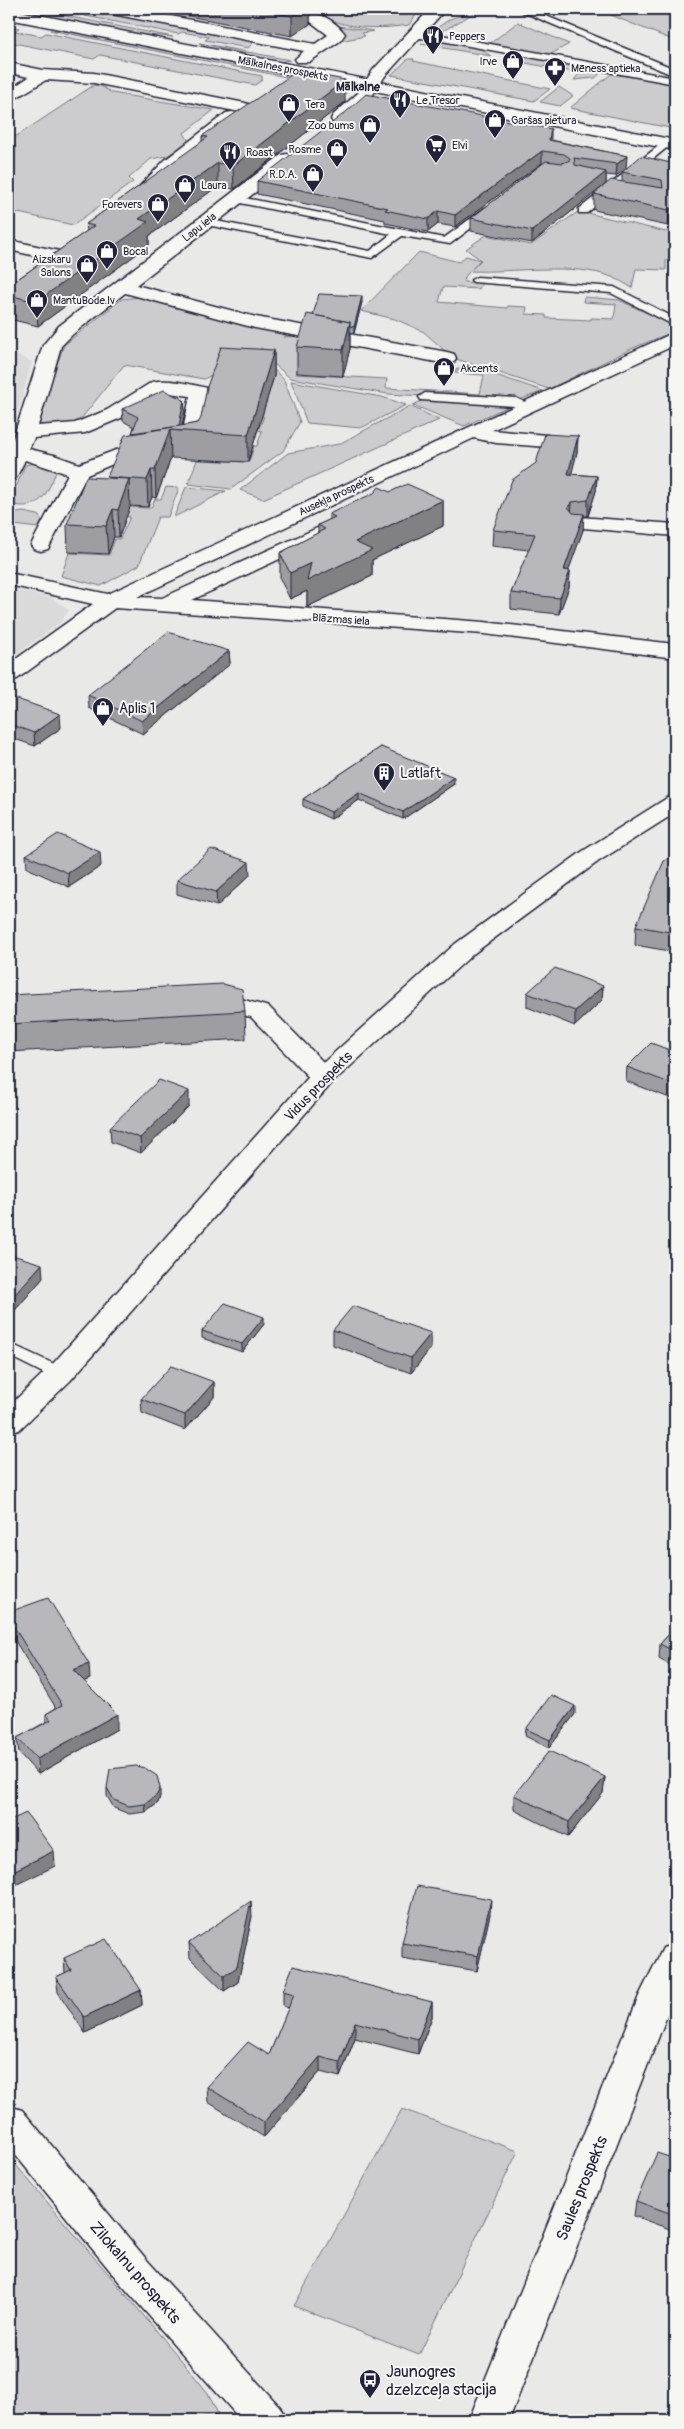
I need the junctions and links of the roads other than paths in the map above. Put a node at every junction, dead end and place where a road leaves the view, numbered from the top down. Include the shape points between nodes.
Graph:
1 (112, 9) edge
2 (292, 9) edge
3 (438, 9) edge
4 (521, 9) edge
5 (9, 14) edge
6 (413, 36) junction
7 (318, 49) junction
8 (9, 68) edge
9 (297, 70) junction
10 (675, 73) edge
11 (43, 75) junction
12 (675, 81) edge
13 (372, 85) junction
14 (284, 87) edge
15 (9, 97) edge
16 (263, 101) edge
17 (245, 108) junction
18 (324, 131) edge
19 (671, 144) edge
20 (301, 148) edge
21 (611, 184) junction
22 (624, 194) edge
23 (235, 199) junction
24 (132, 201) edge
25 (498, 202) edge
26 (583, 211) dead end
27 (206, 222) junction
28 (398, 234) junction
29 (9, 245) edge
30 (38, 270) edge
31 (477, 280) dead end
32 (124, 287) junction
33 (675, 323) edge
34 (675, 338) edge
35 (447, 358) dead end
36 (425, 397) dead end
37 (529, 407) junction
38 (473, 432) junction
39 (26, 433) junction
40 (547, 440) edge
41 (18, 453) junction
42 (79, 472) junction
43 (9, 474) edge
44 (355, 517) edge
45 (578, 524) edge
46 (675, 530) edge
47 (41, 545) dead end
48 (9, 579) edge
49 (110, 601) junction
50 (164, 606) junction
51 (675, 651) edge
52 (9, 674) edge
53 (675, 803) edge
54 (183, 1001) edge
55 (323, 1077) junction
56 (9, 1349) edge
57 (60, 1374) junction
58 (9, 1423) edge
59 (675, 1958) edge
60 (9, 2121) edge
61 (266, 2420) edge
62 (490, 2420) edge

1 - 7 street
2 - 7 street via 317,19 337,34
3 - 6 street
4 - 10 lane
5 - 9 street, Mālkalnes prospekts
6 - 12 lane via 431,36
6 - 13 street
7 - 9 street
8 - 11 street
9 - 13 street, Mālkalnes prospekts
9 - 14 street
11 - 15 street
11 - 17 street via 94,78
13 - 18 street
13 - 19 street, Mālkalnes prospekts
16 - 17 street
17 - 24 street via 171,164
19 - 21 lane
20 - 23 street, Lapu iela
21 - 22 lane
21 - 26 lane
23 - 27 street, Lapu iela
23 - 28 lane
25 - 28 lane via 446,242
27 - 28 lane via 372,255
27 - 32 street, Lapu iela
29 - 30 street via 64,252
31 - 33 lane via 614,290
32 - 35 street via 255,322
32 - 39 street, Lapu iela via 66,330 52,345
34 - 37 street, Ausekļa prospekts
36 - 37 lane via 516,402
37 - 38 street, Ausekļa prospekts
38 - 40 street
38 - 49 street, Ausekļa prospekts
39 - 41 street, Lapu iela
39 - 42 street via 78,429 114,414 159,386 200,392 190,445 116,456
41 - 42 street via 47,459
41 - 43 street, Lapu iela
42 - 47 street
44 - 50 street
45 - 46 street
48 - 49 street, Blāzmas iela
49 - 50 street, Blāzmas iela
49 - 52 street, Ausekļa prospekts
50 - 51 street, Blāzmas iela via 484,628
53 - 55 street, Vidus prospekts via 591,856 464,949
54 - 55 street via 216,1000 260,1012
55 - 57 street, Vidus prospekts
56 - 57 lane
57 - 58 street, Vidus prospekts
59 - 62 street, Saules prospekts via 657,1996
60 - 61 street, Zilokalnu prospekts via 134,2272

